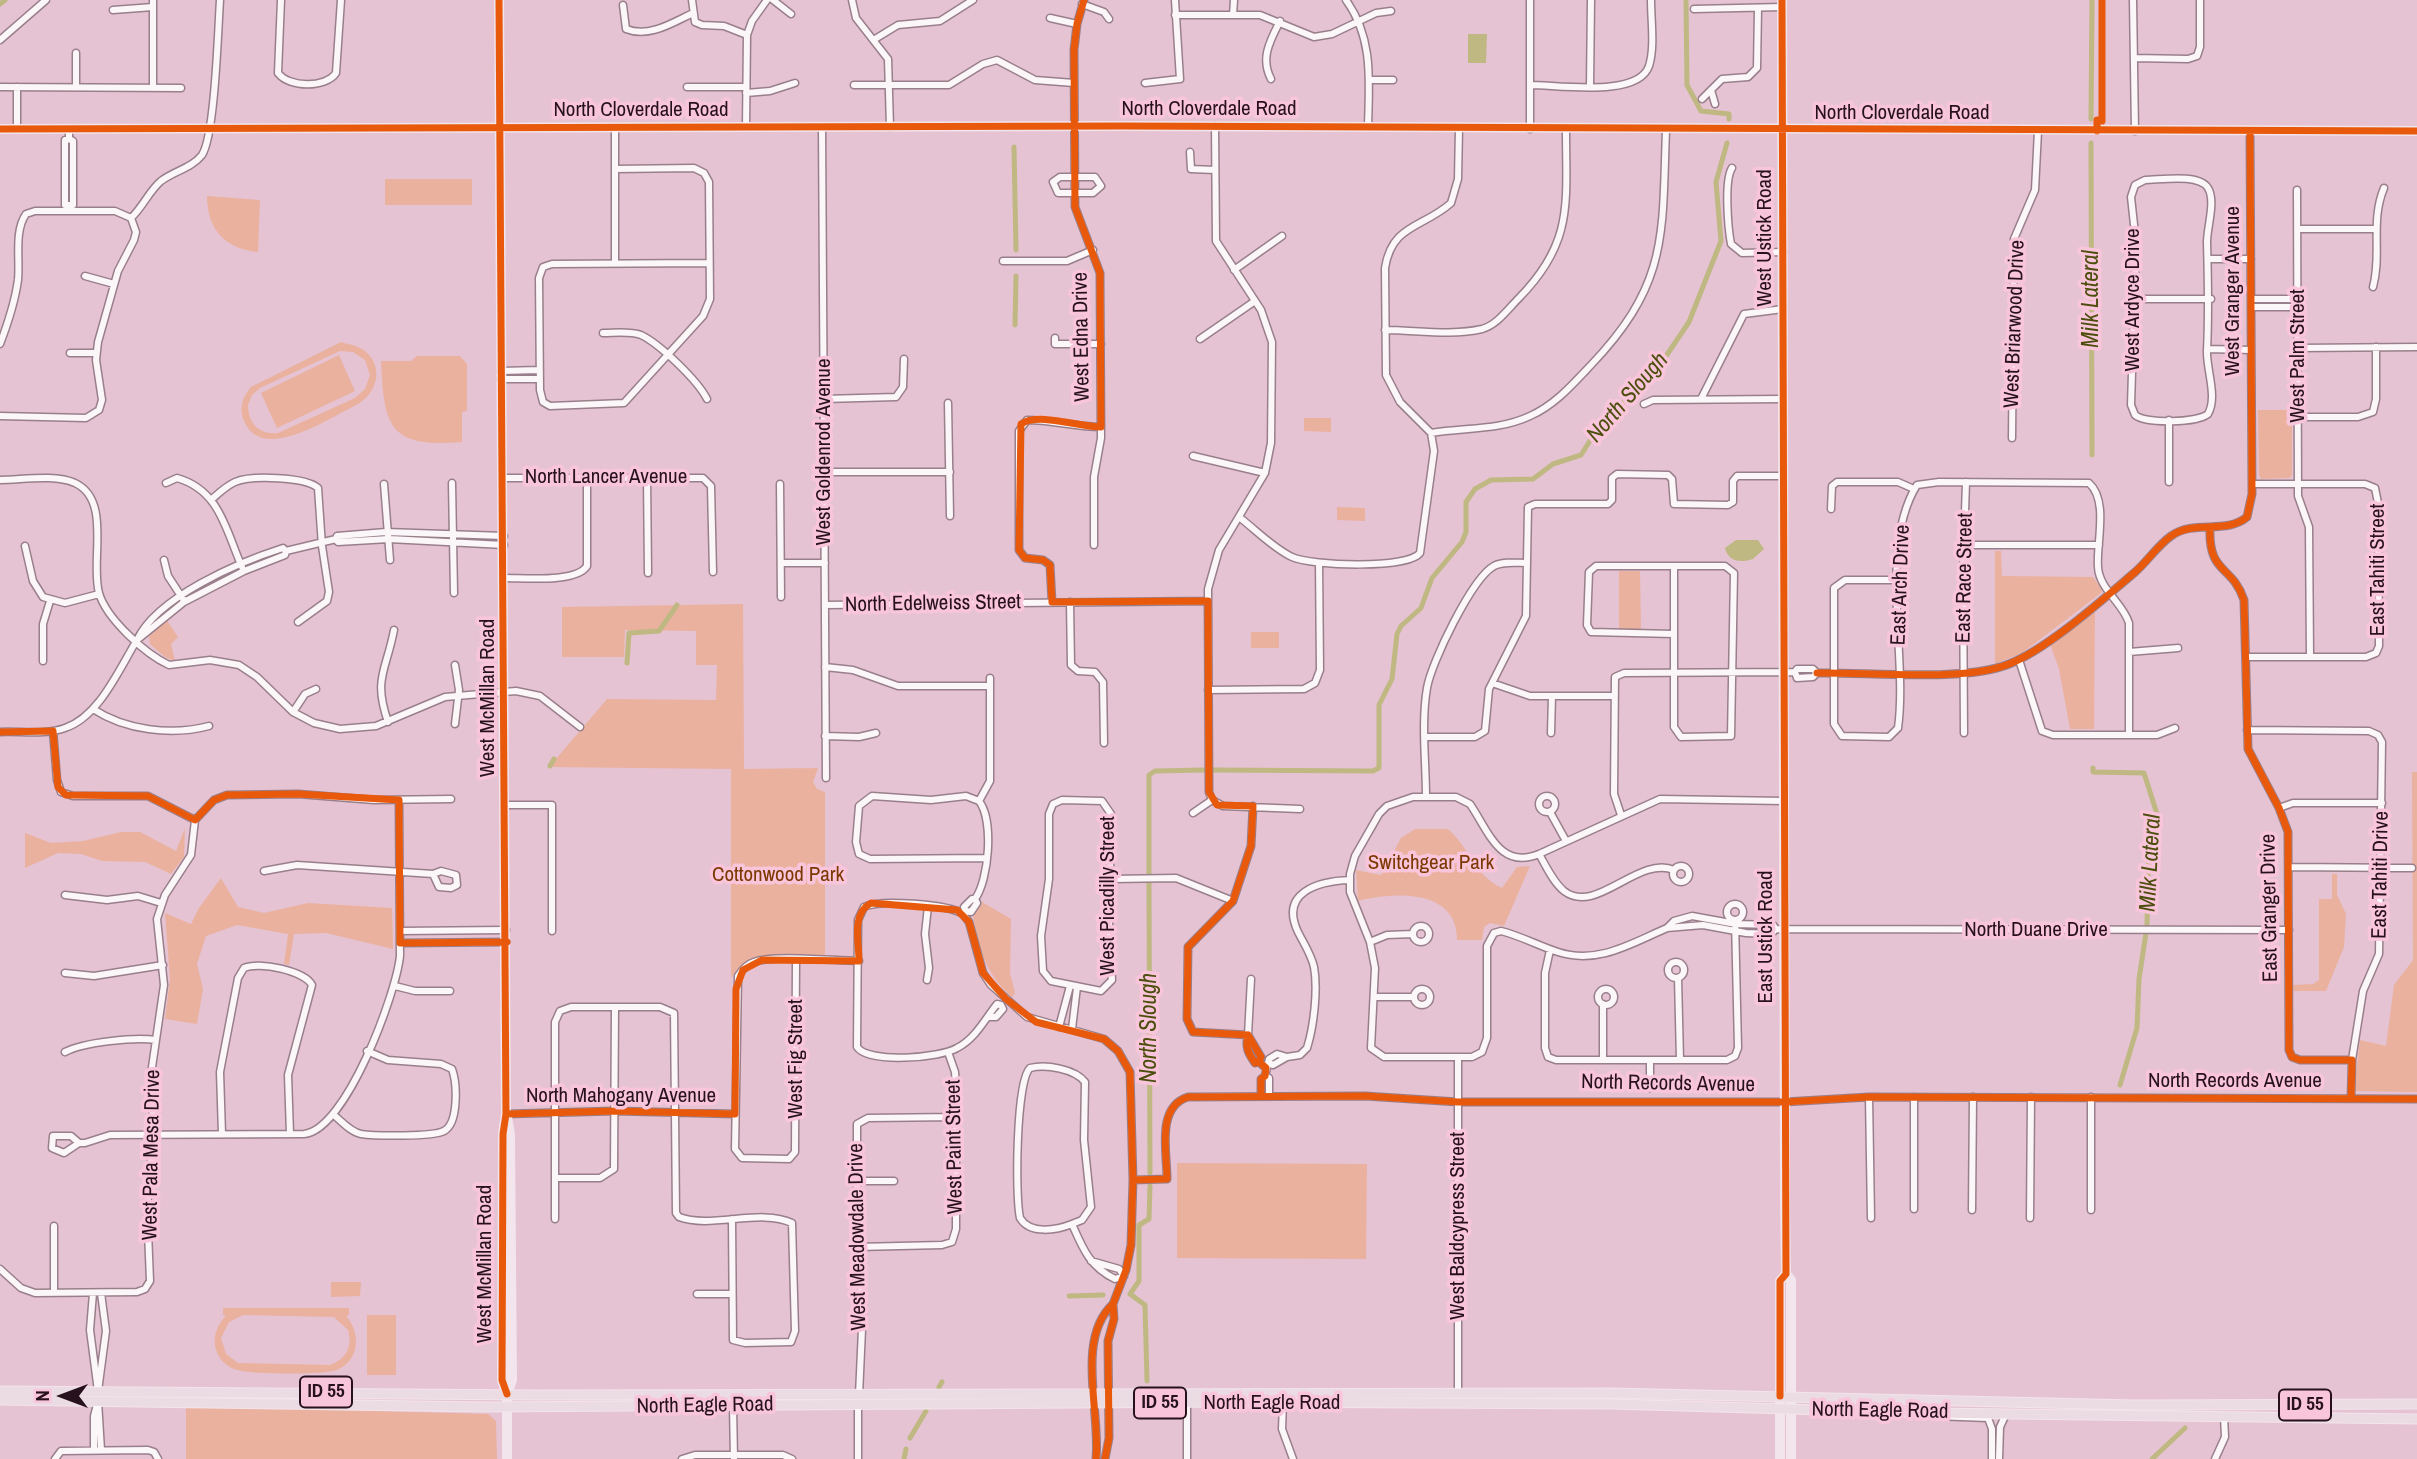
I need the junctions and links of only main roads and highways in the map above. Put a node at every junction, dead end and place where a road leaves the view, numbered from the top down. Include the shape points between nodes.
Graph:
1 (499, 0) edge
2 (1782, 4) edge
3 (499, 128) junction
4 (0, 129) edge
5 (1782, 130) junction
6 (2417, 131) edge
7 (1783, 476) joint
8 (506, 1114) junction
9 (510, 1134) junction
10 (503, 1179) junction
11 (1786, 1274) junction
12 (0, 1391) edge
13 (508, 1394) junction
14 (859, 1395) junction
15 (878, 1395) junction
16 (98, 1396) junction
17 (1780, 1396) junction
18 (1791, 1397) junction
19 (1458, 1399) junction
20 (0, 1400) edge
21 (2049, 1404) junction
22 (2417, 1404) edge
23 (838, 1405) junction
24 (858, 1405) junction
25 (2135, 1405) junction
26 (508, 1407) junction
27 (1780, 1409) junction
28 (1791, 1409) junction
29 (2007, 1413) junction
30 (2057, 1415) junction
31 (2417, 1419) edge
32 (507, 1459) edge
33 (1780, 1459) edge
34 (1791, 1459) edge

1 - 3 main road, West McMillan Road
2 - 5 main road, West Ustick Road
3 - 4 main road, North Cloverdale Road
3 - 5 main road, North Cloverdale Road
3 - 8 main road, West McMillan Road
5 - 6 main road, North Cloverdale Road
5 - 7 main road, West Ustick Road
7 - 11 main road, East Ustick Road via 1780,929
8 - 9 main road, West McMillan Road
8 - 10 main road, West McMillan Road
9 - 10 main road
9 - 13 main road, West McMillan Road via 512,1367
10 - 13 main road, West McMillan Road via 502,1380
11 - 17 main road, East Ustick Road via 1780,1281
11 - 18 main road, East Ustick Road via 1791,1280
12 - 16 highway, North Eagle Road / ID 55
13 - 14 highway, North Eagle Road / ID 55
13 - 16 highway, North Eagle Road / ID 55 via 168,1391
13 - 26 main road, West McMillan Road
14 - 15 highway, North Eagle Road / ID 55
14 - 23 highway
15 - 19 highway, North Eagle Road / ID 55 via 1107,1392
15 - 24 highway
16 - 20 highway, North Eagle Road / ID 55
16 - 26 highway, North Eagle Road / ID 55
17 - 18 highway, North Eagle Road / ID 55
17 - 19 highway, North Eagle Road / ID 55 via 1540,1394
17 - 27 main road, East Ustick Road
18 - 21 highway, North Eagle Road / ID 55
18 - 28 main road, East Ustick Road
19 - 24 highway, North Eagle Road / ID 55
19 - 27 highway, North Eagle Road / ID 55
21 - 25 highway, North Eagle Road / ID 55
21 - 29 highway via 2047,1409 2010,1409
22 - 25 highway, North Eagle Road / ID 55
23 - 24 highway, North Eagle Road / ID 55
23 - 26 highway, North Eagle Road / ID 55
25 - 30 highway via 2130,1410 2064,1409
26 - 32 main road, West McMillan Road
27 - 28 highway, North Eagle Road / ID 55
27 - 33 main road
28 - 29 highway, North Eagle Road / ID 55
28 - 34 main road
29 - 30 highway, North Eagle Road / ID 55
30 - 31 highway, North Eagle Road / ID 55

